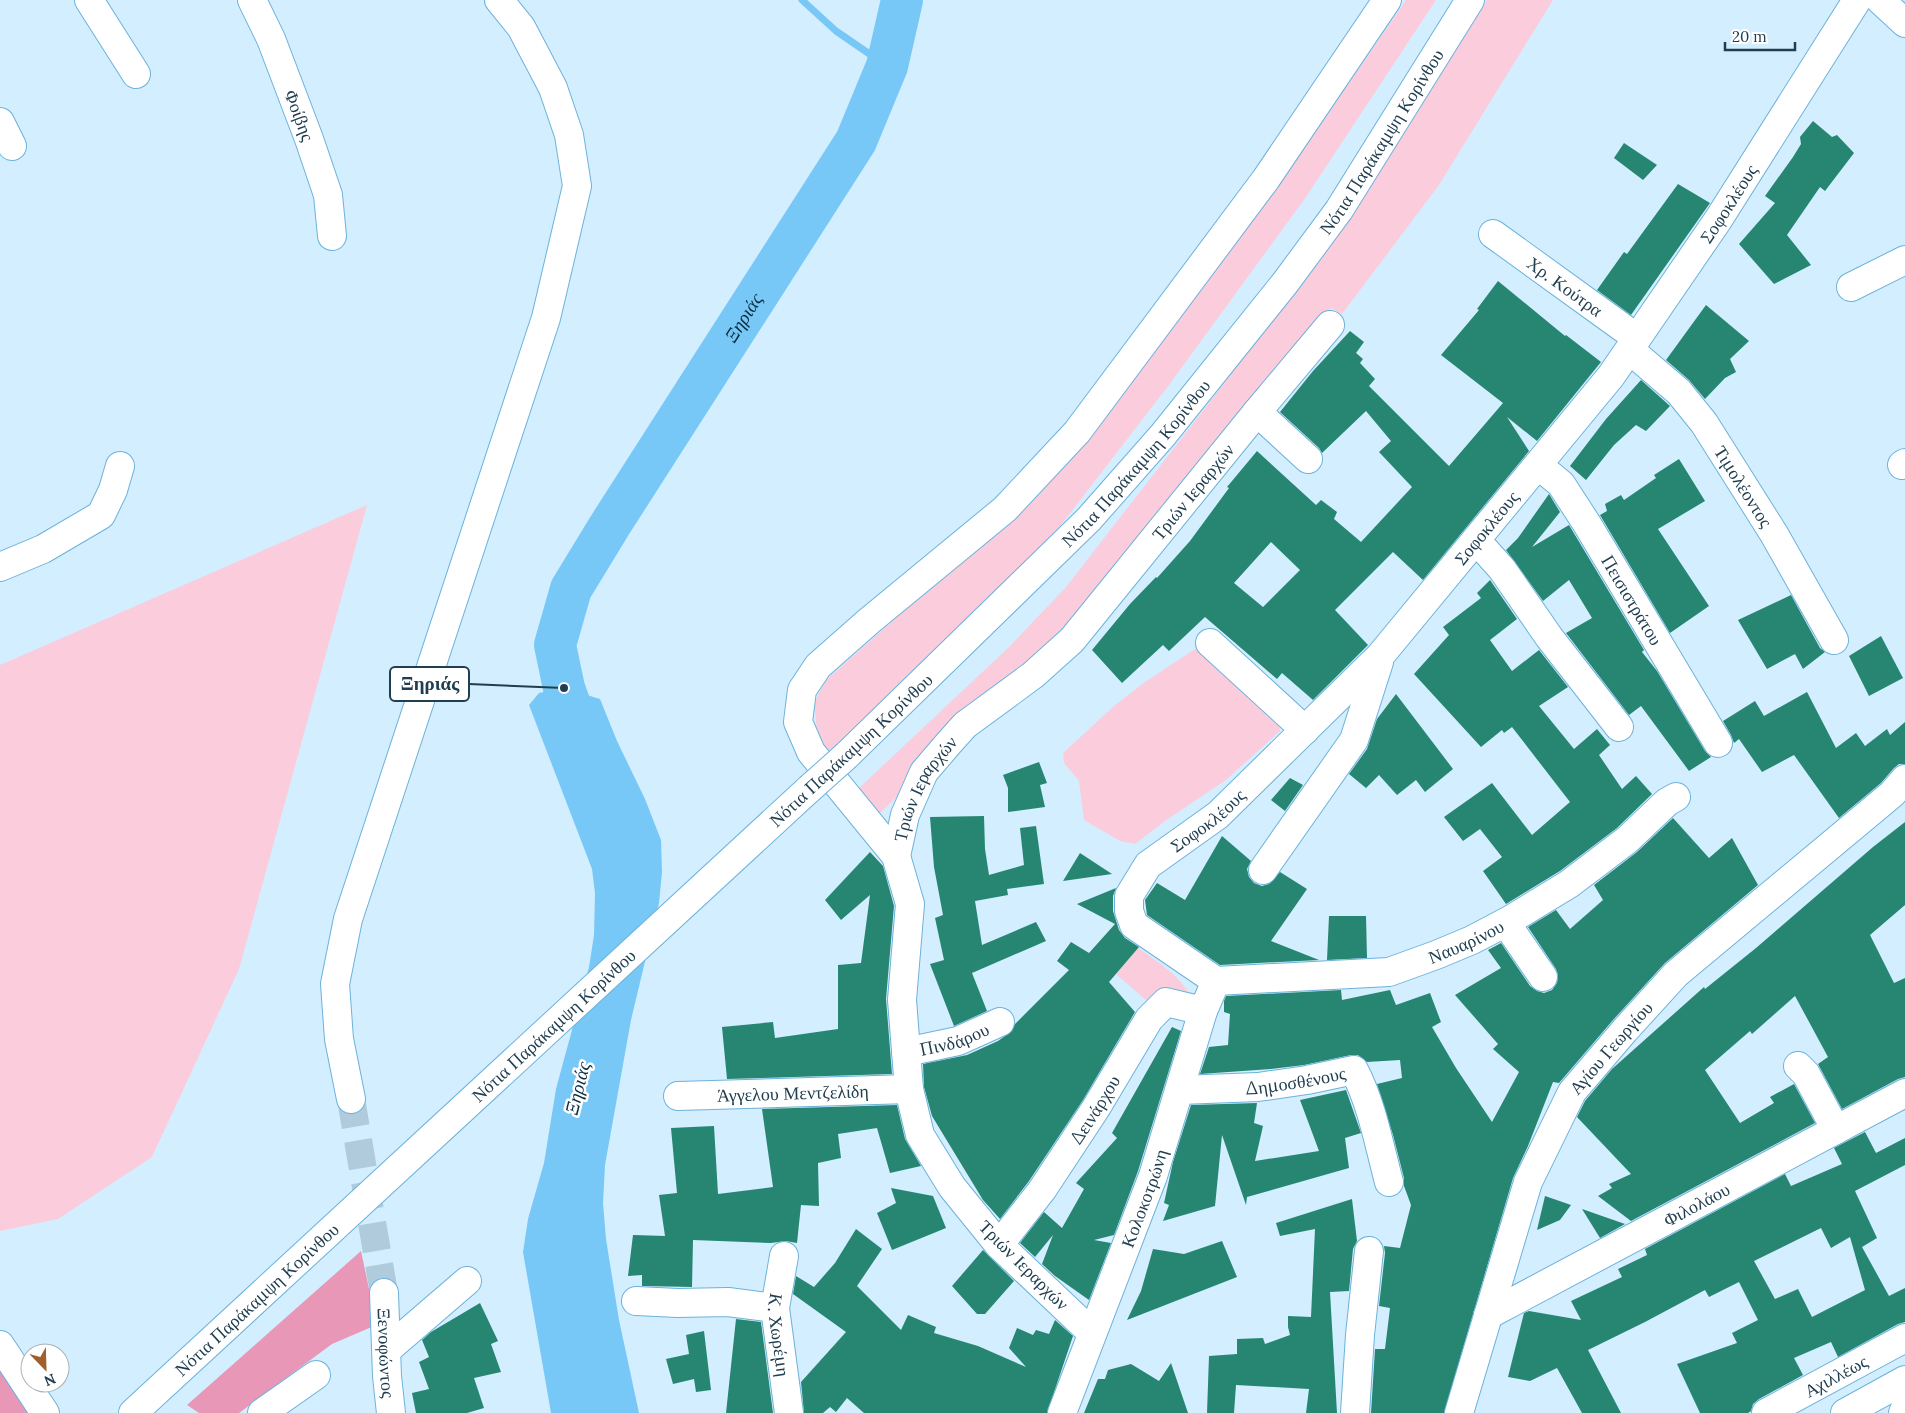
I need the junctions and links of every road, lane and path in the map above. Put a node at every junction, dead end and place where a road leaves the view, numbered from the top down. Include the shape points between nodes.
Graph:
1 (89, 0) edge
2 (252, 0) edge
3 (499, 0) edge
4 (1387, 0) edge
5 (1470, 0) edge
6 (1858, 0) edge
7 (1880, 0) edge
8 (1905, 23) edge
9 (136, 74) dead end
10 (1493, 234) dead end
11 (332, 236) dead end
12 (1905, 260) edge
13 (1851, 287) dead end
14 (1330, 325) dead end
15 (1633, 344) junction
16 (1257, 412) junction
17 (1308, 459) dead end
18 (1538, 464) junction
19 (120, 466) dead end
20 (1476, 540) junction
21 (0, 567) edge
22 (1834, 640) dead end
23 (1210, 643) dead end
24 (1380, 656) junction
25 (1619, 727) dead end
26 (1305, 730) junction
27 (1718, 743) dead end
28 (1905, 779) edge
29 (1676, 797) dead end
30 (896, 856) junction
31 (1263, 870) dead end
32 (1506, 923) junction
33 (1543, 977) dead end
34 (1216, 981) junction
35 (1203, 1011) junction
36 (1000, 1022) dead end
37 (906, 1052) junction
38 (1798, 1066) dead end
39 (909, 1089) junction
40 (1180, 1090) junction
41 (1905, 1093) edge
42 (678, 1096) dead end
43 (351, 1099) tunnel mouth
44 (1836, 1130) junction
45 (1389, 1182) dead end
46 (999, 1245) junction
47 (1370, 1250) dead end
48 (784, 1256) dead end
49 (467, 1281) dead end
50 (384, 1293) tunnel mouth
51 (636, 1301) dead end
52 (775, 1308) junction
53 (1488, 1315) junction
54 (1092, 1333) junction
55 (1905, 1338) edge
56 (0, 1345) edge
57 (388, 1349) junction
58 (316, 1375) dead end
59 (1905, 1380) edge
60 (140, 1406) edge
61 (1905, 1408) edge
62 (45, 1413) edge
63 (262, 1413) edge
64 (391, 1413) edge
65 (789, 1413) edge
66 (1062, 1413) edge
67 (1355, 1413) edge
68 (1459, 1413) edge
69 (1766, 1413) edge
70 (1845, 1413) edge
71 (1903, 1413) edge

1 - 9 main road
2 - 11 main road, Φοίβης via 271,39 309,138 328,195
3 - 43 main road via 521,27 553,88 569,135 577,186 546,318 348,919 335,984 339,1039
4 - 30 main road via 1266,179 1078,432 1005,509 818,666 802,690 798,722 811,752
5 - 60 main road, Νότια Παράκαμψη Κορίνθου, bridge via 1339,210 1285,283 1163,434 1089,519 810,789
6 - 15 main road, Σοφοκλέους via 1718,220
7 - 8 main road
10 - 15 main road, Χρ. Κούτρα
12 - 13 main road
14 - 16 main road, Τριών Ιεραρχών
15 - 18 main road, Σοφοκλέους
15 - 22 main road, Τιμολέοντος via 1680,392 1704,423 1774,534
16 - 17 main road
16 - 30 main road, Τριών Ιεραρχών via 1072,640 1033,675 965,725 924,772 905,815
18 - 20 main road, Σοφοκλέους
18 - 27 main road, Πεισιστράτου via 1561,484 1587,524
19 - 21 main road via 100,516 42,550
20 - 24 main road, Σοφοκλέους
20 - 25 main road via 1502,569 1549,637
23 - 26 main road
24 - 26 main road, Σοφοκλέους
24 - 31 main road via 1354,740
26 - 34 main road, Σοφοκλέους via 1218,815 1148,865 1129,896 1129,911 1134,925
28 - 53 main road, Αγίου Γεωργίου via 1892,794 1676,974 1572,1092 1528,1182
29 - 32 main road, Ναυαρίνου via 1569,884
30 - 37 main road, Τριών Ιεραρχών via 910,904 902,1000
32 - 33 main road
32 - 34 main road, Ναυαρίνου via 1472,940 1389,972
34 - 35 main road, Κολοκοτρώνη
35 - 40 main road, Κολοκοτρώνη
35 - 46 main road, Δεινάρχου via 1166,1002 1149,1019 1042,1190
36 - 37 main road, Πινδάρου via 958,1041
37 - 39 main road, Τριών Ιεραρχών
38 - 44 main road via 1806,1074
39 - 42 main road, Άγγελου Μεντζελίδη
39 - 46 main road, Τριών Ιεραρχών via 920,1135 952,1187
40 - 45 main road, Δημοσθένους via 1258,1087 1354,1070 1371,1116
40 - 54 main road, Κολοκοτρώνη via 1153,1176
41 - 44 main road, Φιλολάου
44 - 53 main road, Φιλολάου
46 - 54 main road, Τριών Ιεραρχών
47 - 67 main road
48 - 52 main road, Κ. Χωρέμη
49 - 57 main road
50 - 57 main road, Ξενοφώντος
51 - 52 main road via 728,1302
52 - 65 main road, Κ. Χωρέμη
53 - 68 main road, Αγίου Γεωργίου
54 - 66 main road, Κολοκοτρώνη
55 - 69 main road, Αχιλλέως
56 - 62 main road
57 - 64 main road, Ξενοφώντος
58 - 63 main road
59 - 70 main road, Αχιλλέως
61 - 71 main road

